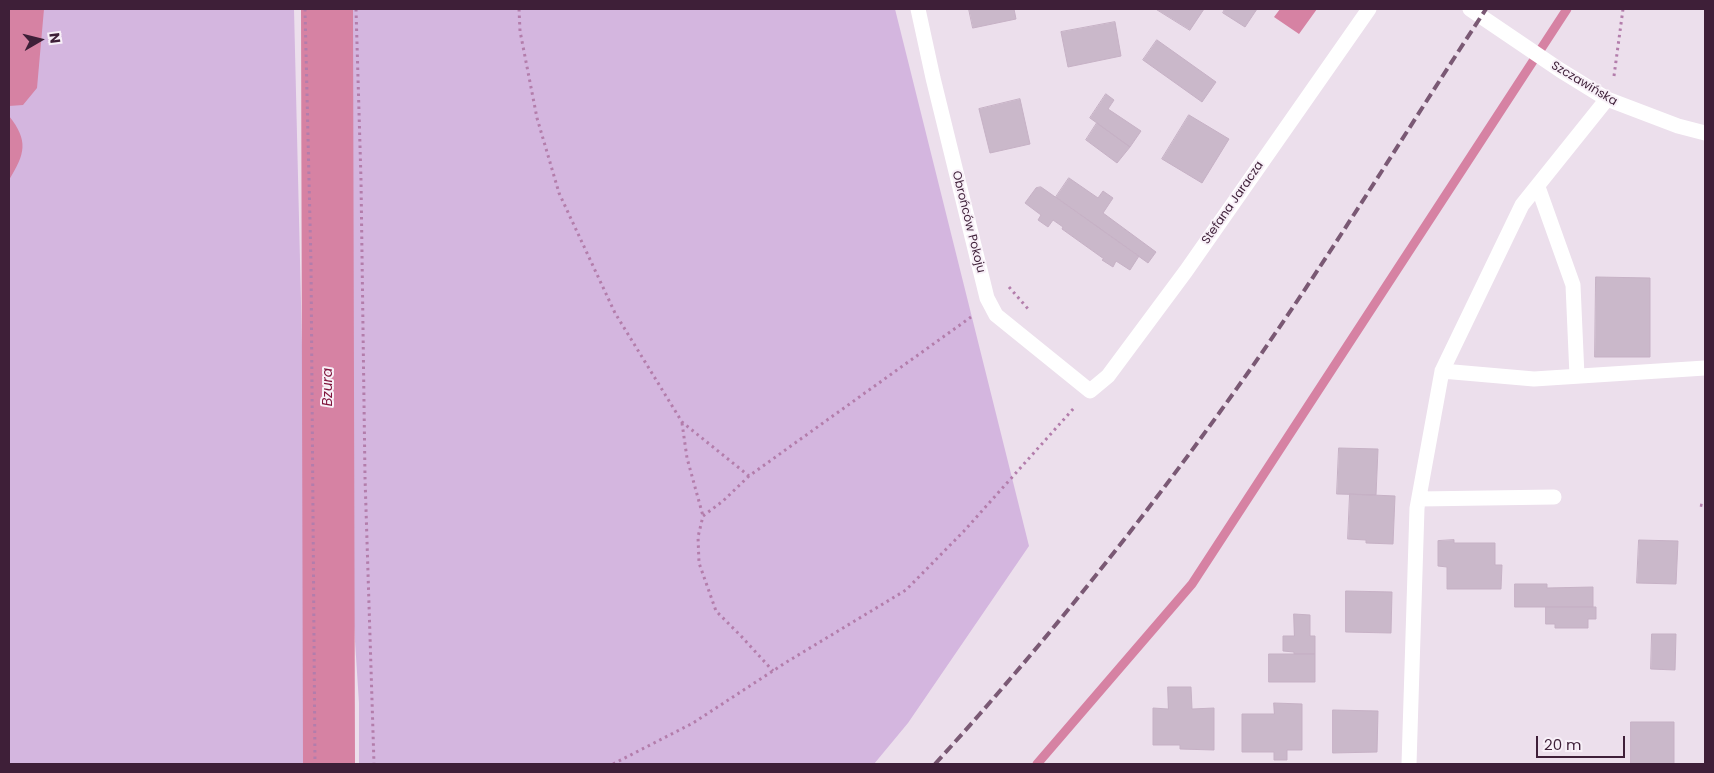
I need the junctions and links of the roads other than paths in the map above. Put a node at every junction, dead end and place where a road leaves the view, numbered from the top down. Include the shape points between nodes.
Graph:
1 (918, 9) edge
2 (1369, 9) edge
3 (1470, 9) edge
4 (1607, 100) junction
5 (1705, 133) edge
6 (1538, 187) junction
7 (1705, 368) edge
8 (1442, 371) junction
9 (1577, 376) junction
10 (1090, 391) joint
11 (1554, 497) dead end
12 (1419, 499) junction
13 (1409, 764) edge

1 - 10 street, Obrońców Pokoju via 987,298 996,315
2 - 10 street, Stefana Jaracza via 1186,271 1108,376
3 - 4 street, Szczawińska
4 - 5 street, Szczawińska
4 - 6 street
6 - 8 street via 1522,205
6 - 9 street via 1573,285
7 - 9 street
8 - 9 street via 1534,379
8 - 12 street
11 - 12 street
12 - 13 street

